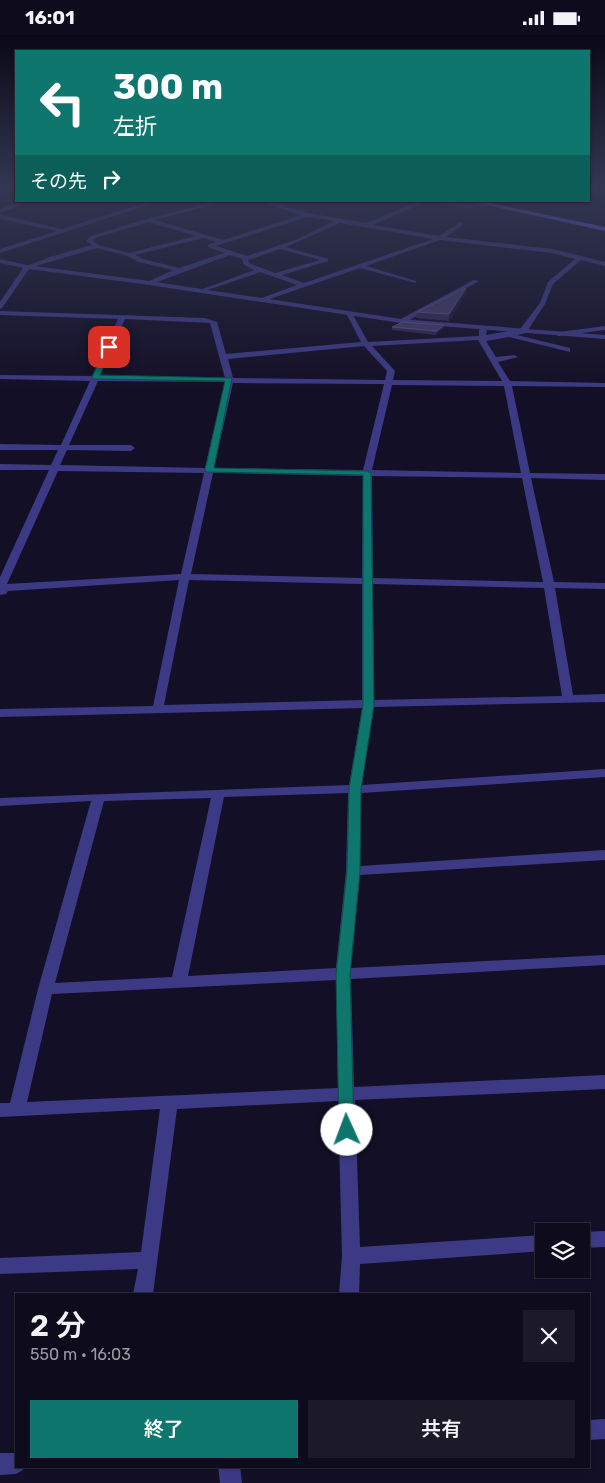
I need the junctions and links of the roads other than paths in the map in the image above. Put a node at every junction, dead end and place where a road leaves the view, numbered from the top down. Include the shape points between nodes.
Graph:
1 (65, 255) edge
2 (130, 255) edge
3 (224, 255) edge
4 (234, 255) edge
5 (257, 255) edge
6 (307, 255) edge
7 (393, 255) edge
8 (569, 255) edge
9 (581, 257) junction
10 (246, 258) junction
11 (0, 261) edge
12 (605, 264) edge
13 (361, 266) junction
14 (27, 267) junction
15 (179, 270) junction
16 (260, 270) junction
17 (276, 275) junction
18 (476, 281) dead end
19 (414, 282) dead end
20 (148, 283) junction
21 (303, 285) junction
22 (202, 290) junction
23 (261, 300) junction
24 (0, 308) edge
25 (349, 313) junction
26 (181, 314) dead end
27 (123, 317) junction
28 (174, 319) junction
29 (401, 321) junction
30 (484, 328) junction
31 (605, 328) edge
32 (523, 331) junction
33 (559, 334) junction
34 (509, 335) junction
35 (605, 337) edge
36 (482, 338) junction
37 (366, 343) junction
38 (567, 350) dead end
39 (223, 357) junction
40 (514, 357) dead end
41 (493, 360) junction
42 (0, 377) edge
43 (95, 377) junction
44 (229, 379) junction
45 (388, 382) junction
46 (507, 383) junction
47 (605, 385) edge
48 (0, 447) edge
49 (63, 447) junction
50 (131, 448) dead end
51 (0, 467) edge
52 (54, 467) junction
53 (209, 470) junction
54 (367, 473) junction
55 (525, 475) junction
56 (605, 477) edge
57 (185, 577) junction
58 (369, 582) junction
59 (549, 584) junction
60 (605, 586) edge
61 (0, 587) edge
62 (0, 596) edge
63 (568, 698) junction
64 (605, 698) edge
65 (368, 705) junction
66 (158, 708) junction
67 (0, 713) edge
68 (605, 773) edge
69 (355, 789) junction
70 (218, 794) junction
71 (99, 797) junction
72 (0, 802) edge
73 (605, 855) edge
74 (353, 871) junction
75 (605, 960) edge
76 (343, 974) junction
77 (179, 982) junction
78 (46, 989) junction
79 (605, 1082) edge
80 (346, 1093) junction
81 (169, 1104) junction
82 (8, 1110) edge
83 (605, 1239) edge
84 (590, 1240) edge
85 (535, 1244) edge
86 (351, 1256) junction
87 (149, 1260) junction
88 (0, 1267) edge
89 (143, 1293) edge
90 (348, 1293) edge
91 (605, 1429) edge
92 (590, 1430) edge
93 (15, 1463) edge
94 (0, 1464) edge
95 (229, 1468) edge
96 (231, 1483) edge

1 - 14 street
2 - 15 street via 141,261
3 - 15 street
4 - 10 street
5 - 10 street
6 - 17 street via 326,260
7 - 13 street
8 - 9 street
9 - 12 street
9 - 32 street via 550,283 543,303
10 - 16 street via 246,264
11 - 14 street
13 - 19 street
13 - 21 street
14 - 20 street
14 - 24 street
15 - 20 street
16 - 17 street
16 - 22 street
17 - 21 street
18 - 29 street
20 - 22 street
21 - 23 street
22 - 23 street
23 - 25 street
24 - 27 street
25 - 29 street
25 - 37 street
26 - 28 street
27 - 28 street
27 - 43 street
28 - 39 street via 213,322
29 - 30 street via 455,329
30 - 32 street
30 - 36 street
31 - 33 street
32 - 33 street
32 - 34 street
33 - 35 street
34 - 36 street
34 - 38 street
36 - 37 street
36 - 41 street
37 - 39 street
37 - 45 street via 391,371
39 - 44 street
40 - 41 street
41 - 46 street
42 - 43 street
43 - 44 street
43 - 49 street
44 - 45 street
44 - 53 street
45 - 46 street
45 - 54 street
46 - 47 street
46 - 55 street
48 - 49 street
49 - 50 street
49 - 52 street
51 - 52 street
52 - 53 street
52 - 61 street
53 - 54 street
53 - 57 street
54 - 55 street
54 - 58 street
55 - 56 street
55 - 59 street
57 - 58 street
57 - 61 street
57 - 66 street
58 - 59 street
58 - 65 street
59 - 60 street
59 - 63 street
61 - 62 street via 3,590
63 - 64 street
63 - 65 street
65 - 66 street
65 - 69 street
66 - 67 street
68 - 69 street
69 - 70 street
69 - 74 street
70 - 71 street
70 - 77 street
71 - 72 street
71 - 78 street
73 - 74 street
74 - 76 street
75 - 76 street
76 - 77 street
76 - 80 street
77 - 78 street
78 - 82 street
79 - 80 street
80 - 81 street
80 - 86 street
81 - 82 street
81 - 87 street
83 - 84 street
85 - 86 street
86 - 90 street
87 - 88 street
87 - 89 street
91 - 92 street
93 - 94 street
95 - 96 street

